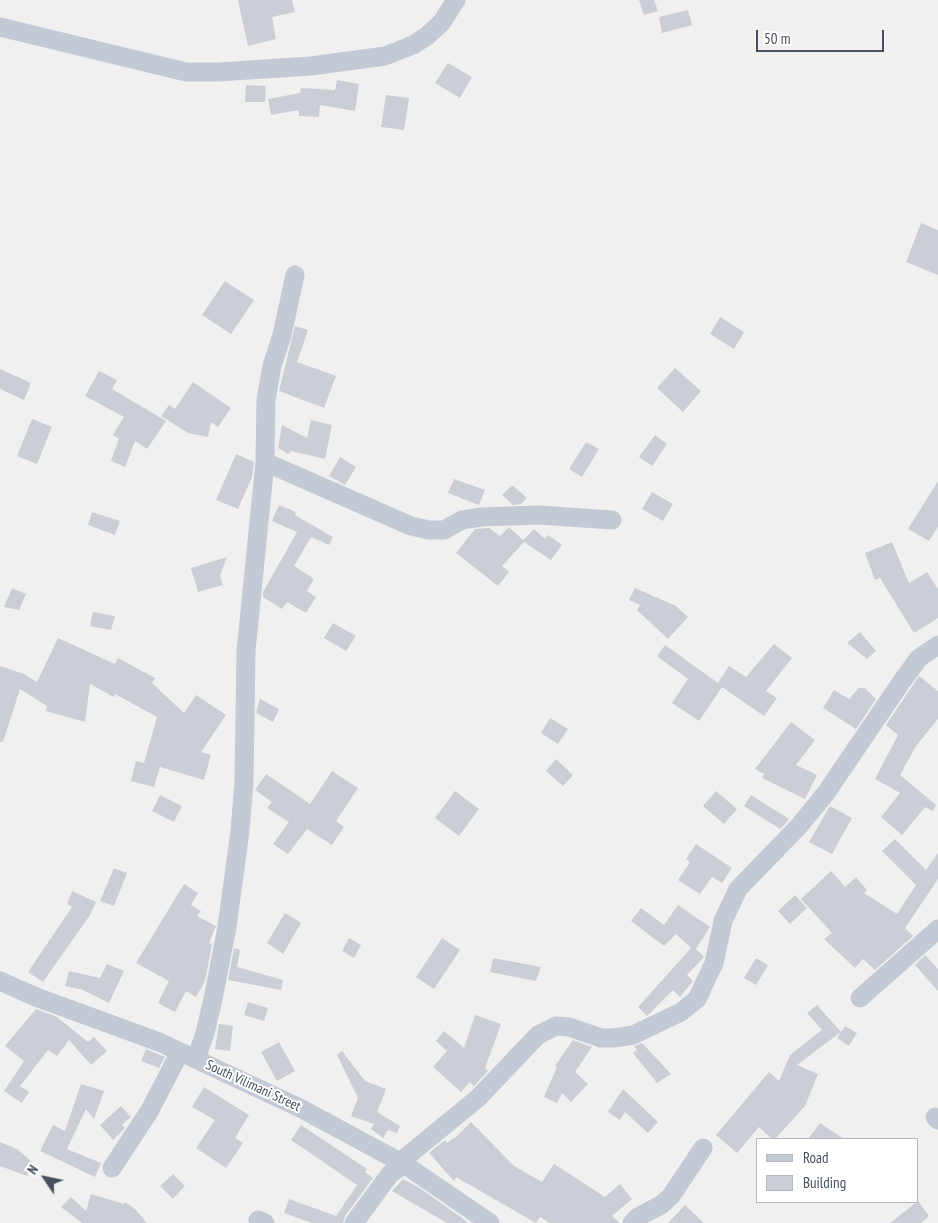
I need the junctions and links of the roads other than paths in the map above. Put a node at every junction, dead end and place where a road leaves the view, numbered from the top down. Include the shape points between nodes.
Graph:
1 (456, 0) edge
2 (0, 27) edge
3 (295, 276) dead end
4 (265, 462) junction
5 (612, 520) dead end
6 (938, 645) edge
7 (938, 929) edge
8 (0, 981) edge
9 (860, 998) dead end
10 (188, 1056) junction
11 (703, 1148) dead end
12 (402, 1163) junction
13 (112, 1168) dead end
14 (354, 1223) edge
15 (490, 1223) edge
16 (632, 1223) edge

1 - 2 street via 442,22 427,36 413,46 385,56 311,66 218,72 186,72
3 - 4 street via 270,374
4 - 5 street via 411,526 429,530 444,530 462,520 481,516 539,515
4 - 10 street via 246,651 240,831 214,999 205,1033
6 - 12 street via 919,658 810,813 738,889 723,921 714,963 697,999 681,1012 634,1035 602,1038 556,1026 542,1032 478,1098
7 - 9 street
8 - 10 street, South Vilimani Street
10 - 12 street, South Vilimani Street via 300,1108
10 - 13 street
11 - 16 street via 671,1196
12 - 14 street via 381,1184
12 - 15 street, South Vilimani Street

